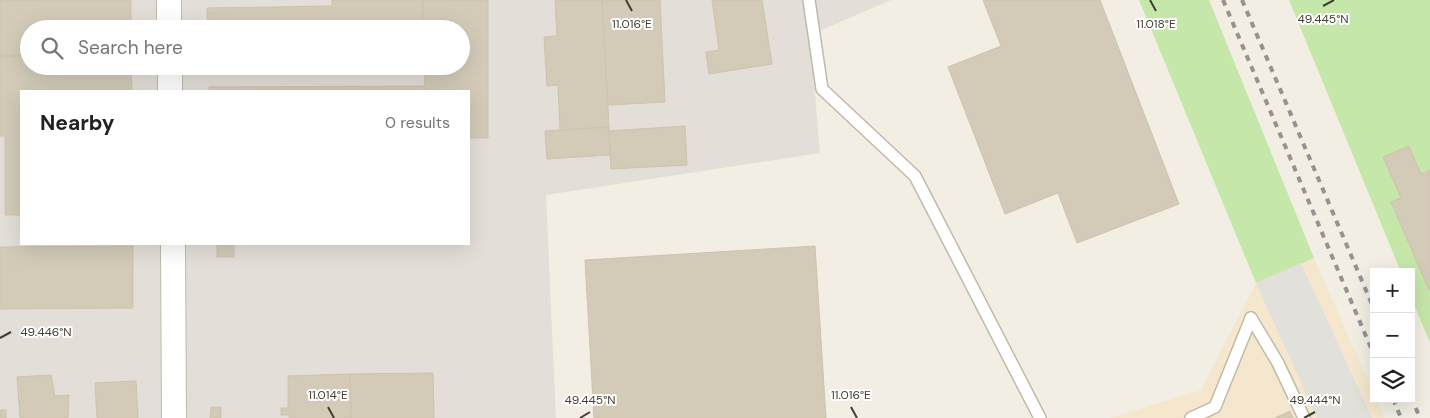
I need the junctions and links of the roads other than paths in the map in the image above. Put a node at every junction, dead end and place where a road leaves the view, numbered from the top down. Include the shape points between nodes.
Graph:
1 (169, 0) edge
2 (809, 0) edge
3 (169, 20) edge
4 (170, 75) edge
5 (170, 90) edge
6 (173, 245) edge
7 (174, 418) edge
8 (1040, 418) edge
9 (1192, 418) edge
10 (1304, 418) edge

1 - 3 street
2 - 8 lane via 822,89 915,176
4 - 5 street
6 - 7 street
9 - 10 lane via 1215,407 1251,318 1278,363

